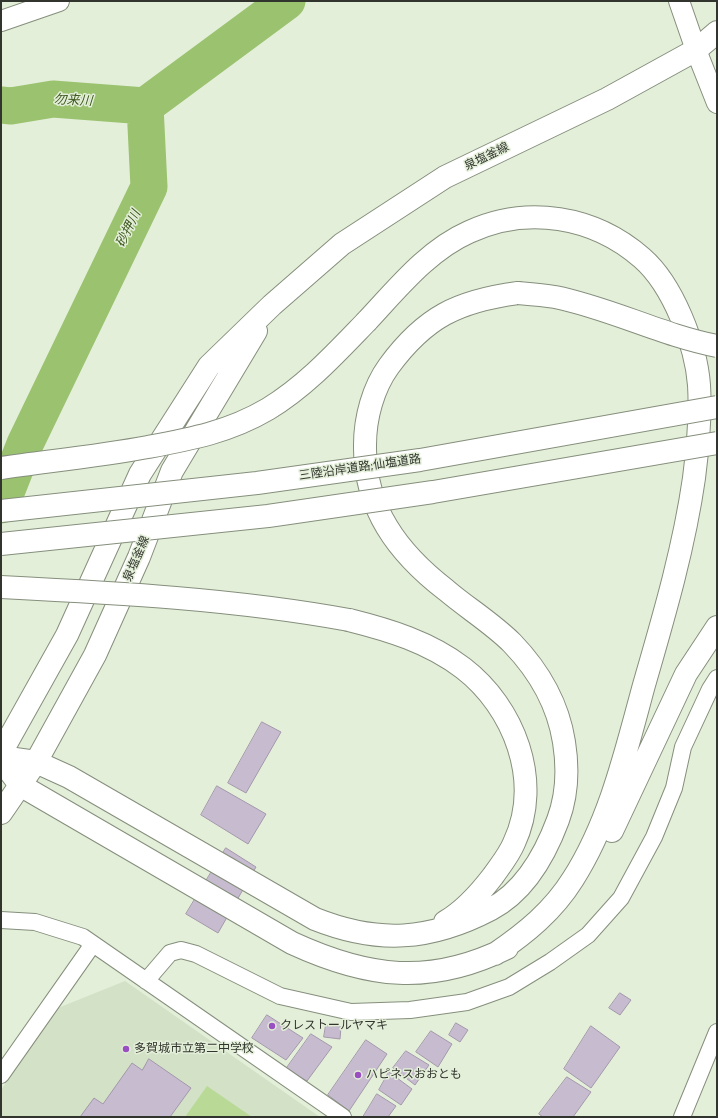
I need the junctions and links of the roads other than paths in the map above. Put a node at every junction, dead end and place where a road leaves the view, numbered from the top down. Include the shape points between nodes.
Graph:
1 (60, 1) edge
2 (679, 1) edge
3 (1, 22) edge
4 (717, 32) edge
5 (696, 50) junction
6 (717, 103) edge
7 (272, 305) junction
8 (717, 346) edge
9 (717, 407) edge
10 (717, 443) edge
11 (1, 468) edge
12 (1, 510) edge
13 (1, 544) edge
14 (1, 587) edge
15 (717, 627) edge
16 (717, 678) edge
17 (1, 753) edge
18 (1, 759) edge
19 (36, 762) junction
20 (20, 785) junction
21 (1, 813) edge
22 (1, 920) edge
23 (427, 932) junction
24 (93, 944) junction
25 (495, 954) junction
26 (146, 981) junction
27 (717, 1032) edge
28 (1, 1075) edge
29 (343, 1117) edge
30 (682, 1117) edge

1 - 3 street
2 - 5 street
4 - 5 main road, 泉塩釜線
5 - 6 street
5 - 7 main road, 泉塩釜線 via 607,99 445,177 342,244
7 - 17 main road, 泉塩釜線 via 209,366 140,474 68,634
7 - 19 main road, 泉塩釜線 via 172,471 139,557 95,655
8 - 23 main road, bridge via 694,342 598,309 554,297 518,293 489,297 458,306 430,322 405,344 384,373 371,403 365,433 364,462 370,490 381,520 420,569 510,642 534,668 550,697 562,727 566,758 566,786 560,815 549,845 534,868 516,890 497,905 472,919
9 - 12 main road, 三陸沿岸道路;仙塩道路, bridge via 420,460 257,483
10 - 13 main road, bridge via 433,492 268,516
11 - 25 main road, bridge via 126,451 203,437 235,426 268,409 299,388 329,361 409,276 437,252 468,232 498,221 530,216 562,218 600,231 620,241 644,259 663,282 679,313 692,348 699,383 700,421 687,523 632,730 609,802 586,857 560,898 538,923
14 - 23 main road, bridge via 172,597 234,603 348,620 384,629 412,640 438,651 463,668 500,706 511,726 525,775 525,798 522,820 514,843 502,863 466,906 447,922
15 - 25 main road via 686,674 589,874 574,895 541,929
16 - 26 street via 684,747 674,788 654,837 621,898 588,935 510,987 467,1002 410,1010 351,1012 280,996 196,954 181,950 170,953
18 - 19 main road
18 - 20 main road
19 - 20 main road, 泉塩釜線
19 - 23 main road via 69,777 315,919 367,935 396,937
20 - 21 main road, 泉塩釜線
20 - 25 main road via 292,943 323,957 387,972 418,974 445,971
22 - 24 street via 35,922 83,937
24 - 26 street
24 - 28 street
26 - 29 street
27 - 30 street

